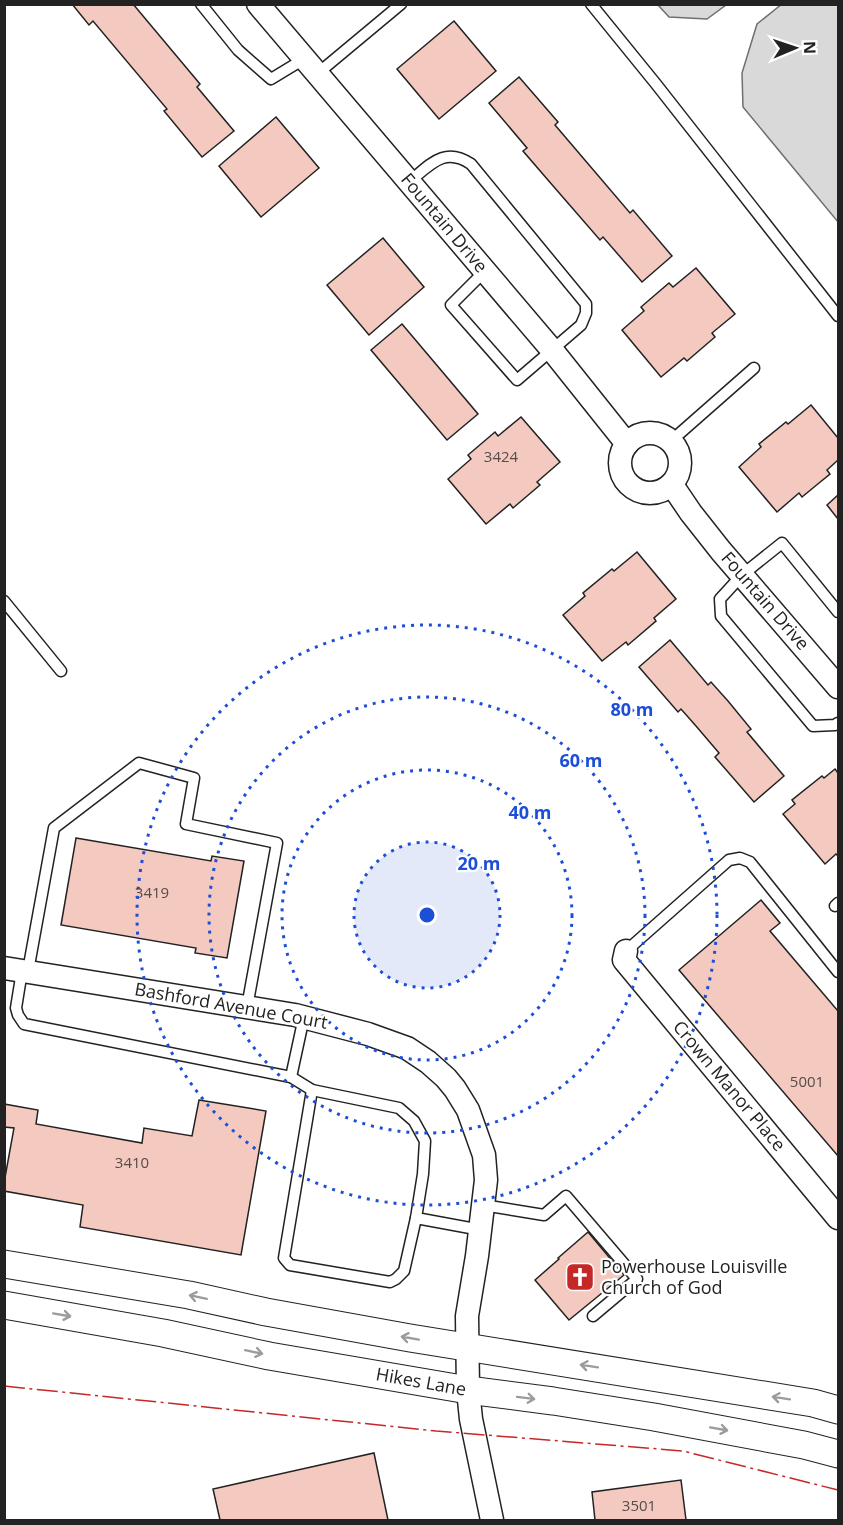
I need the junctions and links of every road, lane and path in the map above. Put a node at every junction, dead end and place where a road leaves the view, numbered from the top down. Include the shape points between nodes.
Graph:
1 (201, 4) edge
2 (258, 4) edge
3 (401, 4) edge
4 (591, 4) edge
5 (311, 66) junction
6 (409, 182) junction
7 (485, 271) junction
8 (838, 316) edge
9 (552, 350) junction
10 (754, 368) dead end
11 (671, 441) junction
12 (627, 444) junction
13 (672, 484) junction
14 (742, 575) junction
15 (4, 601) edge
16 (838, 612) edge
17 (62, 671) dead end
18 (838, 687) edge
19 (838, 723) edge
20 (626, 951) joint
21 (18, 970) edge
22 (838, 972) edge
23 (247, 1007) junction
24 (303, 1017) junction
25 (291, 1077) junction
26 (312, 1090) junction
27 (483, 1205) junction
28 (416, 1218) junction
29 (838, 1218) edge
30 (481, 1230) junction
31 (4, 1264) edge
32 (4, 1305) edge
33 (593, 1316) dead end
34 (468, 1347) junction
35 (468, 1390) junction
36 (838, 1410) edge
37 (838, 1454) edge
38 (492, 1521) edge

1 - 5 lane via 238,50 271,79
2 - 5 street, Fountain Drive
3 - 5 lane
4 - 8 lane
5 - 6 street, Fountain Drive
6 - 7 street, Fountain Drive
6 - 9 lane via 436,160 446,157 461,158 471,164 586,304 581,325
7 - 9 street, Fountain Drive
7 - 9 lane via 451,305 517,380
9 - 12 street, Fountain Drive
10 - 11 lane
11 - 12 street via 652,433 642,434
11 - 13 street via 680,458
12 - 13 street via 620,465 628,484 645,493 655,493
13 - 14 street, Fountain Drive
14 - 16 lane via 782,543
14 - 18 street, Fountain Drive
14 - 19 lane via 720,599 721,616 813,726
15 - 17 lane
20 - 22 lane via 729,860 740,858 750,862
20 - 29 street, Crown Manor Place via 624,960
21 - 23 street, Bashford Avenue Court
21 - 23 lane via 54,828 139,763 194,778 186,824 276,843
21 - 25 lane via 16,1008 24,1024
23 - 24 street, Bashford Avenue Court
24 - 25 lane
24 - 27 street, Bashford Avenue Court via 407,1048 446,1078 468,1110 484,1155
25 - 26 lane
26 - 28 lane via 399,1108 414,1121 425,1141
26 - 28 lane via 284,1258 290,1265 390,1282 404,1271
27 - 30 street, Bashford Avenue Court
27 - 33 lane via 544,1215 566,1196 637,1280
28 - 30 lane
30 - 34 street, Bashford Avenue Court via 467,1316
34 -> 31 street
32 -> 35 street, Hikes Lane
34 - 35 street, Bashford Avenue Court
36 -> 34 street
35 -> 37 street, Hikes Lane via 654,1417
35 - 38 street, Bashford Avenue Court

